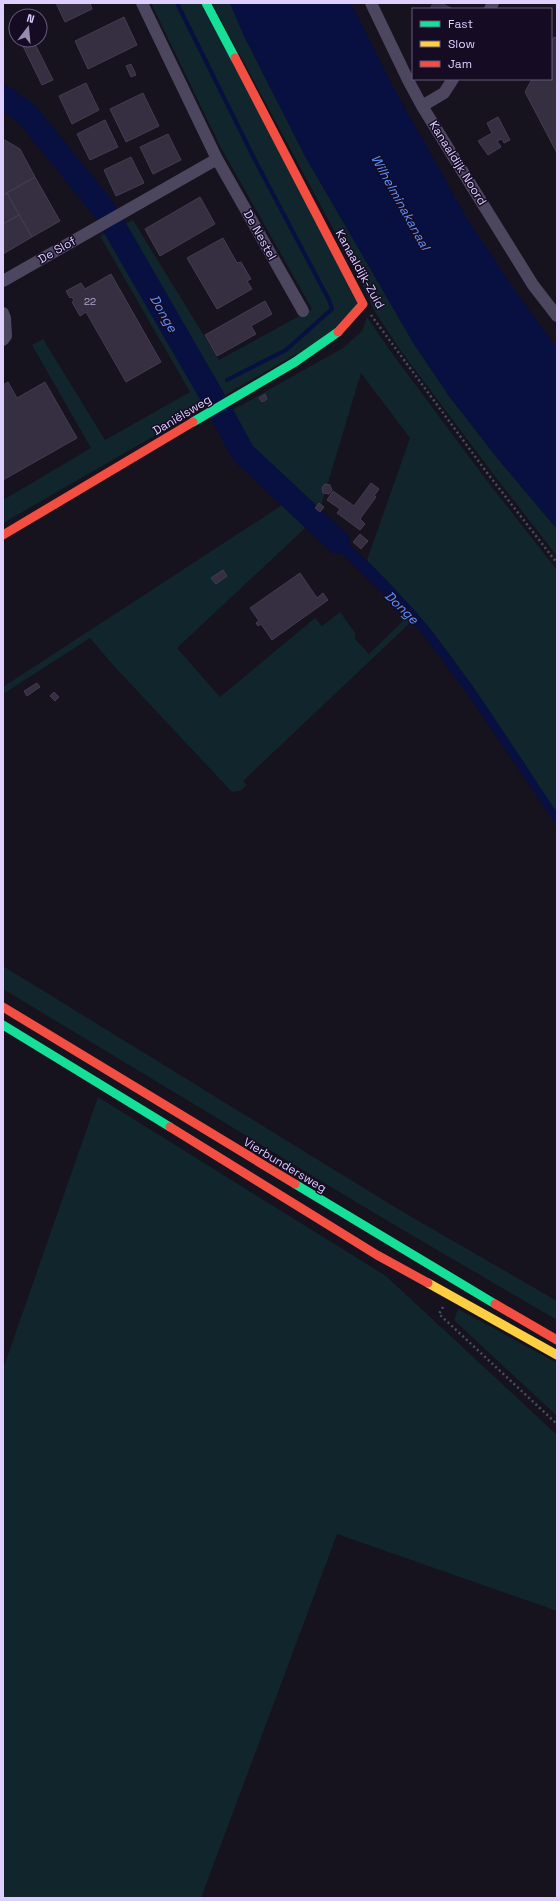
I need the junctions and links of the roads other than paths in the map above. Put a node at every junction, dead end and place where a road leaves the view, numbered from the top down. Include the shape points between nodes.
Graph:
1 (142, 3) edge
2 (206, 3) edge
3 (371, 3) edge
4 (452, 80) edge
5 (422, 106) junction
6 (217, 159) junction
7 (3, 281) edge
8 (363, 304) joint
9 (302, 311) dead end
10 (3, 313) edge
11 (557, 316) edge
12 (3, 340) edge
13 (3, 535) edge
14 (3, 1007) edge
15 (3, 1025) edge
16 (75, 1051) junction
17 (67, 1064) junction
18 (233, 1147) junction
19 (224, 1162) junction
20 (387, 1240) junction
21 (377, 1255) junction
22 (457, 1281) junction
23 (449, 1295) junction
24 (557, 1340) edge
25 (557, 1355) edge

1 - 6 street, De Nestel
2 - 8 street, Kanaaldijk-Zuid
3 - 5 street, Kanaaldijk Noord
4 - 5 street via 444,93
5 - 11 street, Kanaaldijk Noord via 533,285
6 - 7 street, De Slof
6 - 9 street, De Nestel
8 - 13 street, Daniëlsweg via 341,330 295,362
10 - 12 street via 6,336
14 - 16 street, Vierbundersweg
15 - 17 street
16 - 17 street
16 - 18 street, Vierbundersweg
17 - 19 street
18 - 19 street
18 - 20 street, Vierbundersweg
19 - 21 street
20 - 21 street
20 - 22 street, Vierbundersweg
21 - 23 street
22 - 23 street
22 - 24 street, Vierbundersweg
23 - 25 street

